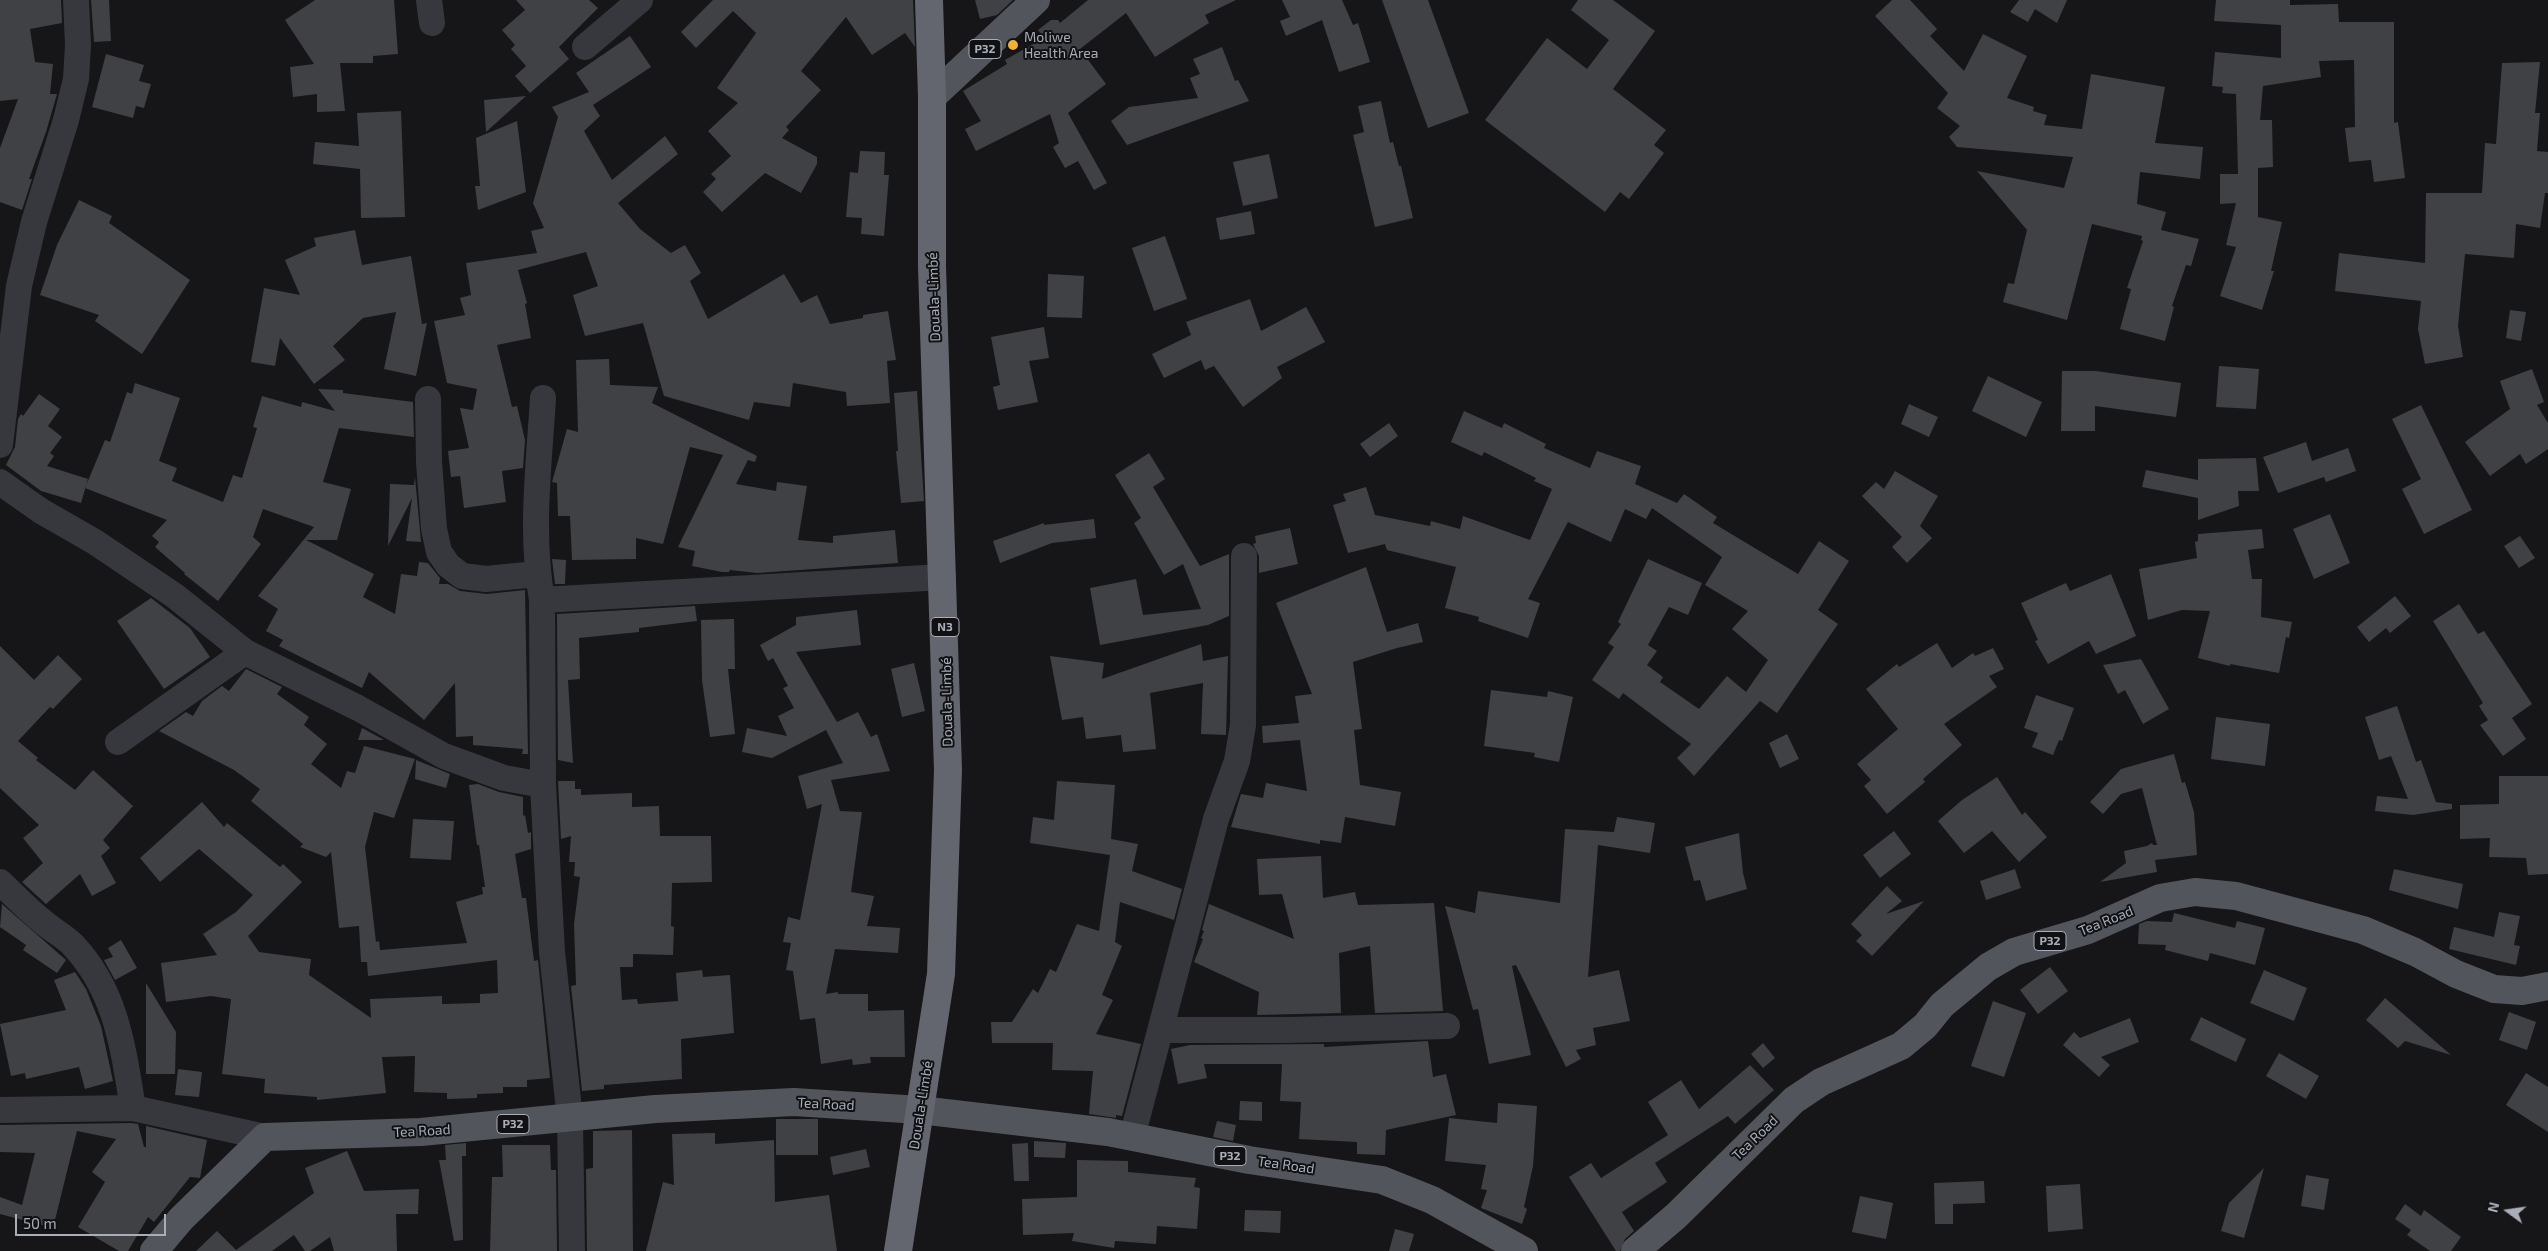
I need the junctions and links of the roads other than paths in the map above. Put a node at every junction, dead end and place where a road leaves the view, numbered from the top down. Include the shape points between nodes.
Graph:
1 (76, 0) edge
2 (640, 0) edge
3 (929, 0) edge
4 (1036, 0) edge
5 (585, 47) dead end
6 (932, 97) junction
7 (543, 398) dead end
8 (428, 399) dead end
9 (0, 445) edge
10 (0, 482) edge
11 (1244, 556) dead end
12 (538, 574) junction
13 (944, 577) junction
14 (542, 600) junction
15 (245, 652) junction
16 (118, 742) dead end
17 (543, 785) junction
18 (0, 882) edge
19 (2548, 986) edge
20 (1447, 1026) dead end
21 (1161, 1030) junction
22 (133, 1108) junction
23 (0, 1110) edge
24 (920, 1110) junction
25 (570, 1119) junction
26 (265, 1136) junction
27 (1132, 1137) junction
28 (154, 1251) edge
29 (572, 1251) edge
30 (898, 1251) edge
31 (1524, 1251) edge
32 (1635, 1251) edge

1 - 9 street via 76,79 34,222 19,286
2 - 5 street
3 - 6 highway, Douala-Limbé / N3
4 - 6 main road, P32
6 - 13 highway, Douala-Limbé / N3 via 932,267
7 - 12 street via 535,530
8 - 12 street via 433,520 439,552 462,576 486,579
10 - 15 street via 175,596
11 - 21 street via 1243,726 1237,761 1216,819
12 - 14 street
13 - 14 street
13 - 24 highway, Douala-Limbé / N3 via 948,770 941,974
14 - 17 street
15 - 16 street
15 - 17 street via 358,708 444,756 504,778
17 - 25 street via 552,952
18 - 22 street via 72,944 91,968 109,999 124,1052
19 - 32 main road, Tea Road / P32 via 2522,991 2494,989 2363,930 2236,896 2195,892 2160,898 2088,930 2014,952 1988,967 1942,1005 1925,1026 1901,1046 1821,1082 1794,1100 1676,1216
20 - 21 street
21 - 27 street
22 - 23 street
22 - 26 street
24 - 25 main road, Tea Road / P32 via 794,1102 655,1109
24 - 27 main road, Tea Road / P32
24 - 30 highway, Douala-Limbé / N3
25 - 26 main road, Tea Road / P32 via 421,1132
25 - 29 street
26 - 28 main road via 181,1219
27 - 31 main road, Tea Road / P32 via 1249,1160 1382,1180 1432,1200

